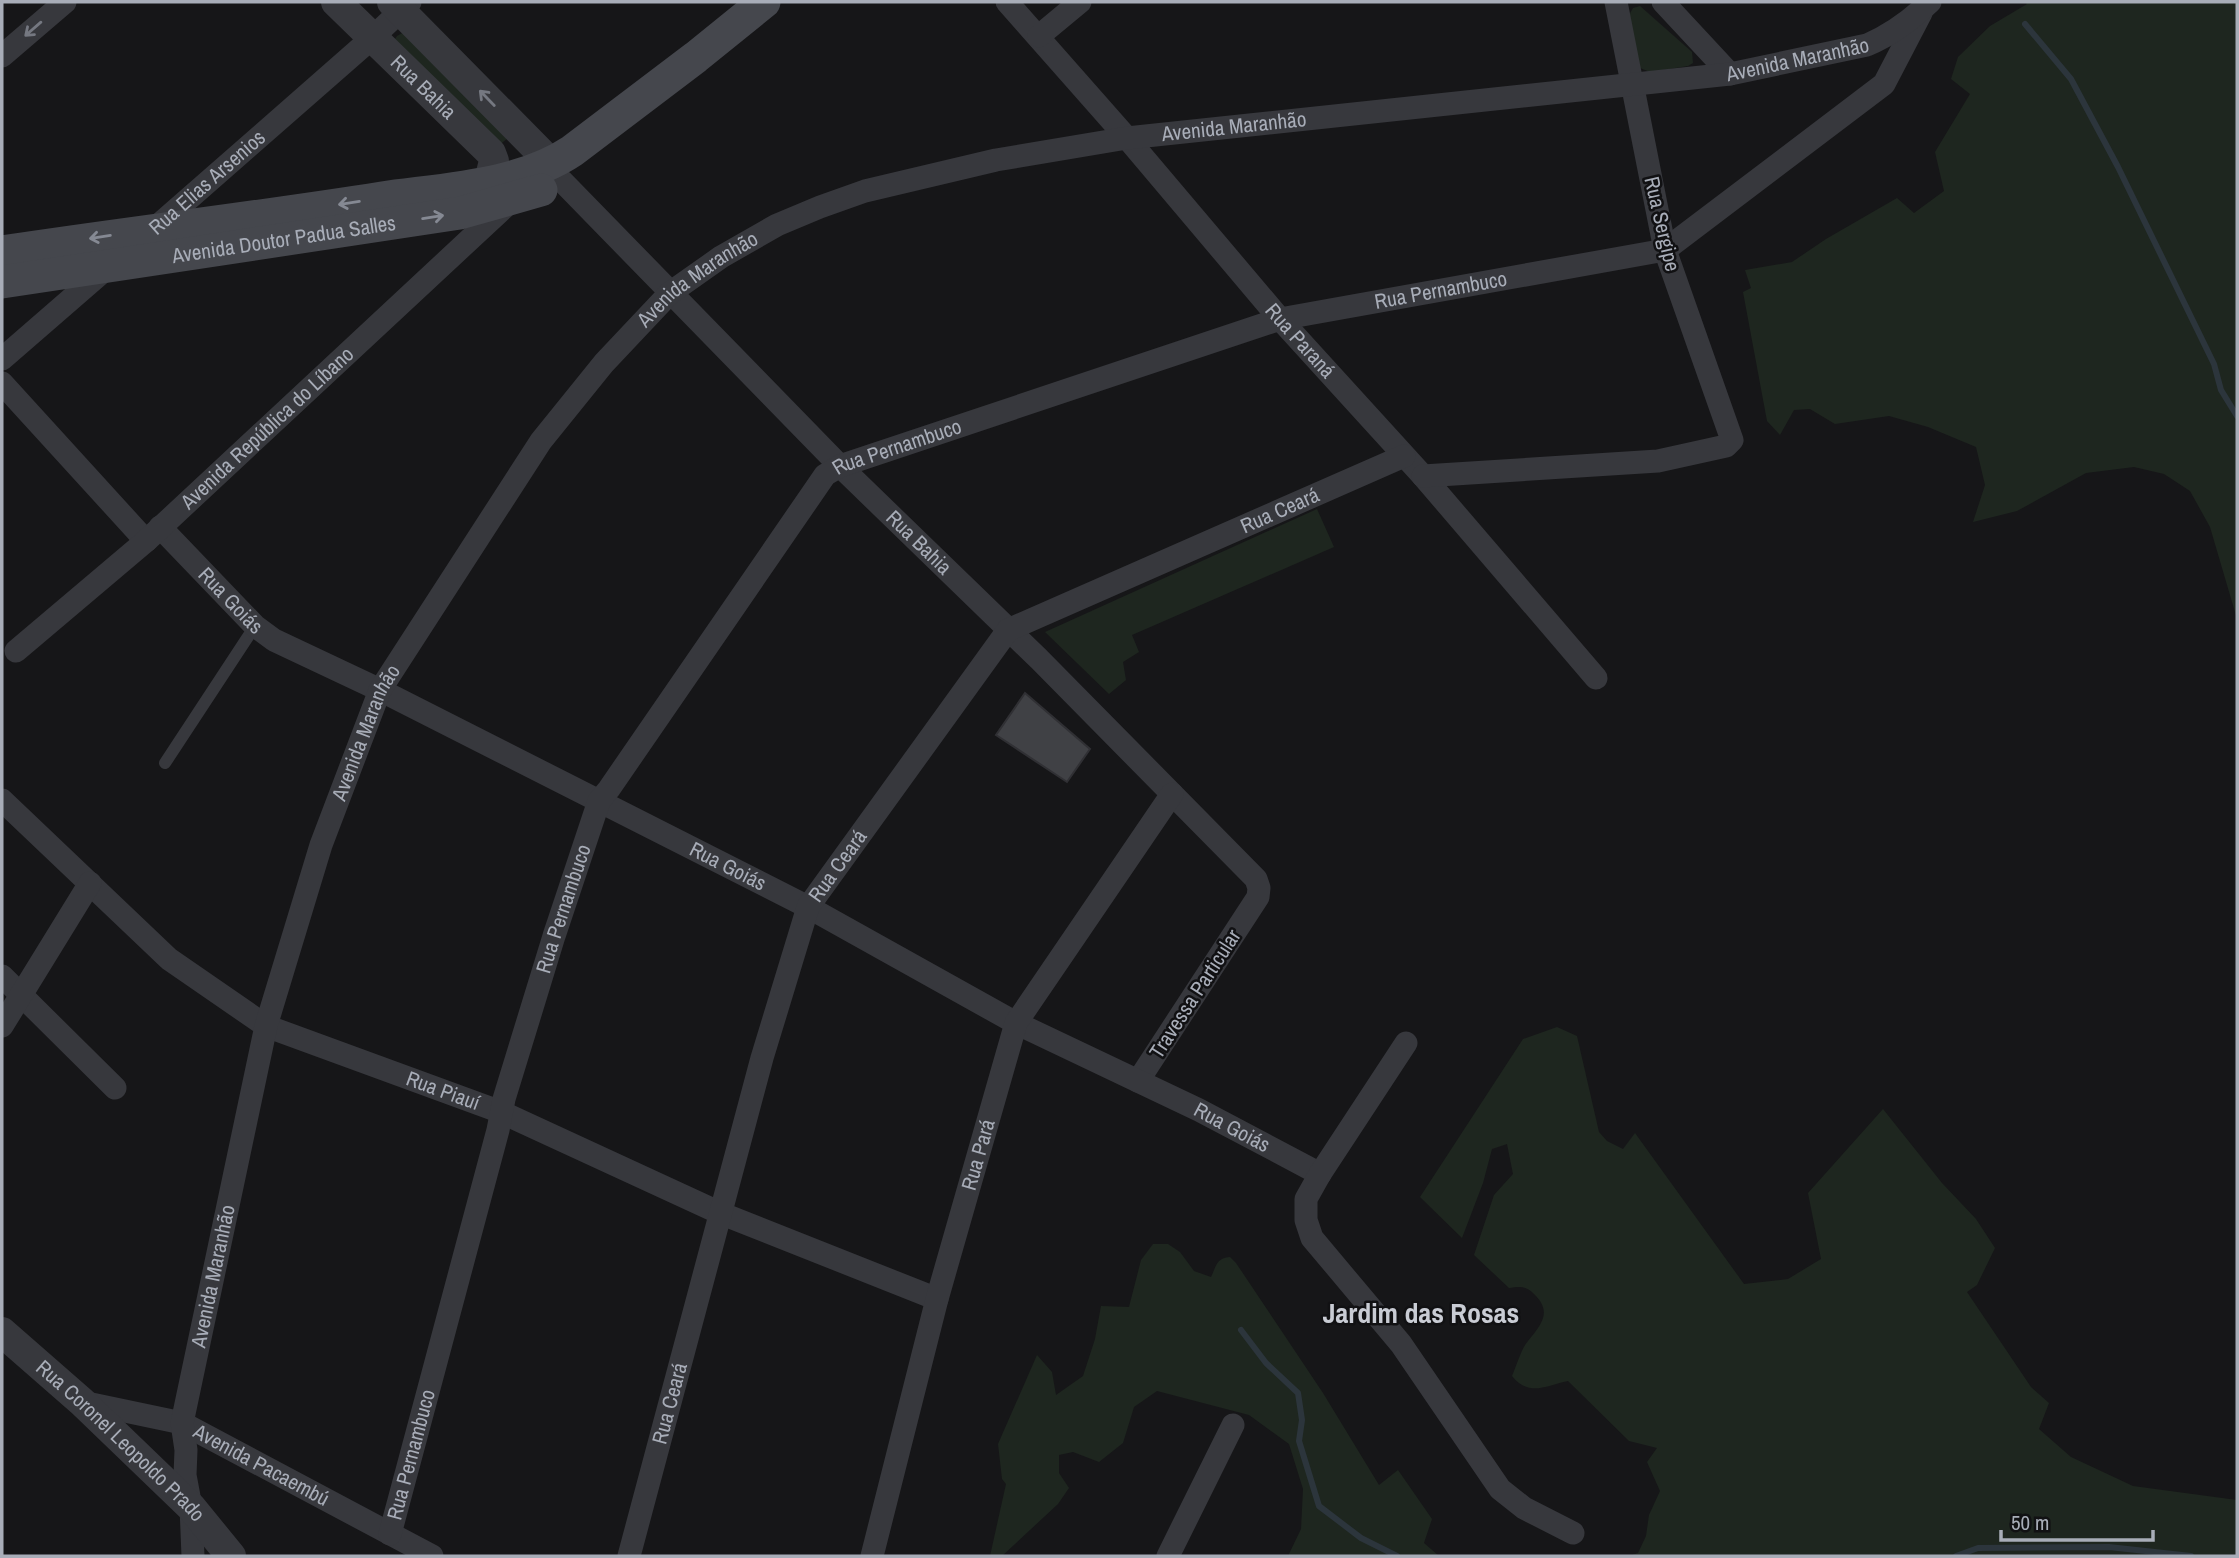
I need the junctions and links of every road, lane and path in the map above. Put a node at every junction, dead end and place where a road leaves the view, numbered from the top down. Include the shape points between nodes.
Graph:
1 (65, 2) edge
2 (336, 2) edge
3 (764, 2) edge
4 (1007, 2) edge
5 (1080, 2) edge
6 (1616, 2) edge
7 (401, 4) edge
8 (1673, 5) edge
9 (1927, 5) edge
10 (1039, 37) junction
11 (373, 38) junction
12 (2, 56) edge
13 (1730, 74) junction
14 (1633, 85) junction
15 (517, 130) junction
16 (1127, 138) junction
17 (557, 173) junction
18 (498, 178) junction
19 (154, 229) junction
20 (1665, 250) junction
21 (2, 252) edge
22 (106, 268) junction
23 (2, 282) edge
24 (670, 293) junction
25 (1280, 319) junction
26 (2, 359) edge
27 (2, 383) edge
28 (1404, 456) junction
29 (840, 466) junction
30 (1423, 476) junction
31 (153, 534) junction
32 (255, 626) junction
33 (1008, 630) junction
34 (16, 651) dead end
35 (1596, 678) dead end
36 (380, 690) junction
37 (165, 763) dead end
38 (1172, 794) junction
39 (2, 800) edge
40 (598, 801) junction
41 (90, 883) junction
42 (808, 906) junction
43 (1252, 906) joint
44 (2, 976) edge
45 (21, 994) junction
46 (1016, 1023) junction
47 (2, 1026) edge
48 (266, 1026) junction
49 (1406, 1043) dead end
50 (1138, 1081) junction
51 (115, 1088) dead end
52 (501, 1112) junction
53 (1320, 1174) junction
54 (720, 1213) junction
55 (937, 1299) junction
56 (2, 1332) edge
57 (82, 1402) junction
58 (182, 1423) junction
59 (1233, 1425) dead end
60 (191, 1507) junction
61 (1573, 1533) dead end
62 (390, 1534) junction
63 (193, 1556) edge
64 (231, 1556) edge
65 (432, 1556) edge
66 (629, 1556) edge
67 (872, 1556) edge
68 (1168, 1556) edge

1 -> 12 street
2 - 11 street, Rua Bahia
3 - 17 main road, Avenida Doutor Padua Salles via 572,151
4 - 10 street, Rua Paraná
5 - 10 street
6 - 14 street, Rua Sergipe
7 - 11 street, Rua Elias Arsenios
15 -> 7 street, Rua Bahia
8 - 13 street
9 - 13 street, Avenida Maranhão via 1893,32 1867,45
9 - 20 street, Rua Pernambuco via 1884,84
10 - 16 street, Rua Paraná
11 - 18 street, Rua Bahia
11 - 19 street, Rua Elias Arsenios
13 - 14 street, Avenida Maranhão
14 - 16 street, Avenida Maranhão
14 - 20 street, Rua Sergipe
15 - 17 street, Rua Bahia
15 - 18 street via 517,142 503,153
16 - 24 street, Avenida Maranhão via 996,160 865,191 777,225
16 - 25 street, Rua Paraná
17 - 18 main road, Avenida Doutor Padua Salles
17 - 24 street, Rua Bahia
18 -> 19 main road, Avenida Doutor Padua Salles
22 -> 18 main road, Avenida Doutor Padua Salles via 460,213
18 - 31 street, Avenida República do Líbano
19 -> 21 main road, Avenida Doutor Padua Salles
19 - 22 street, Rua Elias Arsenios
20 - 25 street, Rua Pernambuco
20 - 30 street, Rua Sergipe via 1732,440 1726,446 1658,461
22 - 23 main road, Avenida Doutor Padua Salles
22 - 26 street, Rua Elias Arsenios
24 - 29 street, Rua Bahia
24 - 36 street, Avenida Maranhão via 604,363 541,441
25 - 28 street, Rua Paraná
25 - 29 street, Rua Pernambuco
27 - 31 street, Rua Goiás
28 - 30 street, Rua Paraná
28 - 33 street, Rua Ceará
29 - 33 street, Rua Bahia
29 - 40 street, Rua Pernambuco via 825,475
30 - 35 street, Rua Paraná
31 - 32 street, Rua Goiás
31 - 34 street, Avenida República do Líbano
32 - 36 street, Rua Goiás via 274,640
32 - 37 lane
33 - 38 street, Rua Bahia
33 - 42 street, Rua Ceará
36 - 40 street, Rua Goiás
36 - 48 street, Avenida Maranhão via 321,845
38 - 43 street, Rua Bahia via 1256,879 1258,897
38 - 46 street, Rua Pará
39 - 41 street, Rua Piauí
40 - 42 street, Rua Goiás
40 - 52 street, Rua Pernambuco
41 - 45 street
41 - 48 street, Rua Piauí via 169,959
42 - 46 street, Rua Goiás
42 - 54 street, Rua Ceará
43 - 50 street, Travessa Particular
44 - 45 street
45 - 47 street
45 - 51 street
46 - 50 street, Rua Goiás
46 - 55 street, Rua Pará
48 - 52 street, Rua Piauí
48 - 58 street, Avenida Maranhão
49 - 53 street
50 - 53 street, Rua Goiás
52 - 54 street, Rua Piauí
52 - 62 street, Rua Pernambuco
53 - 61 street via 1306,1199 1312,1238 1401,1343 1500,1489 1524,1508
54 - 55 street, Rua Piauí
54 - 66 street, Rua Ceará
55 - 67 street, Rua Pará
56 - 57 street, Rua Coronel Leopoldo Prado
57 - 58 street, Avenida Pacaembú
57 - 60 street, Rua Coronel Leopoldo Prado
58 - 60 street, Avenida Maranhão
58 - 62 street, Avenida Pacaembú
59 - 68 street
60 - 63 street, Avenida Maranhão
60 - 64 street, Rua Coronel Leopoldo Prado
62 - 65 street, Avenida Pacaembú

